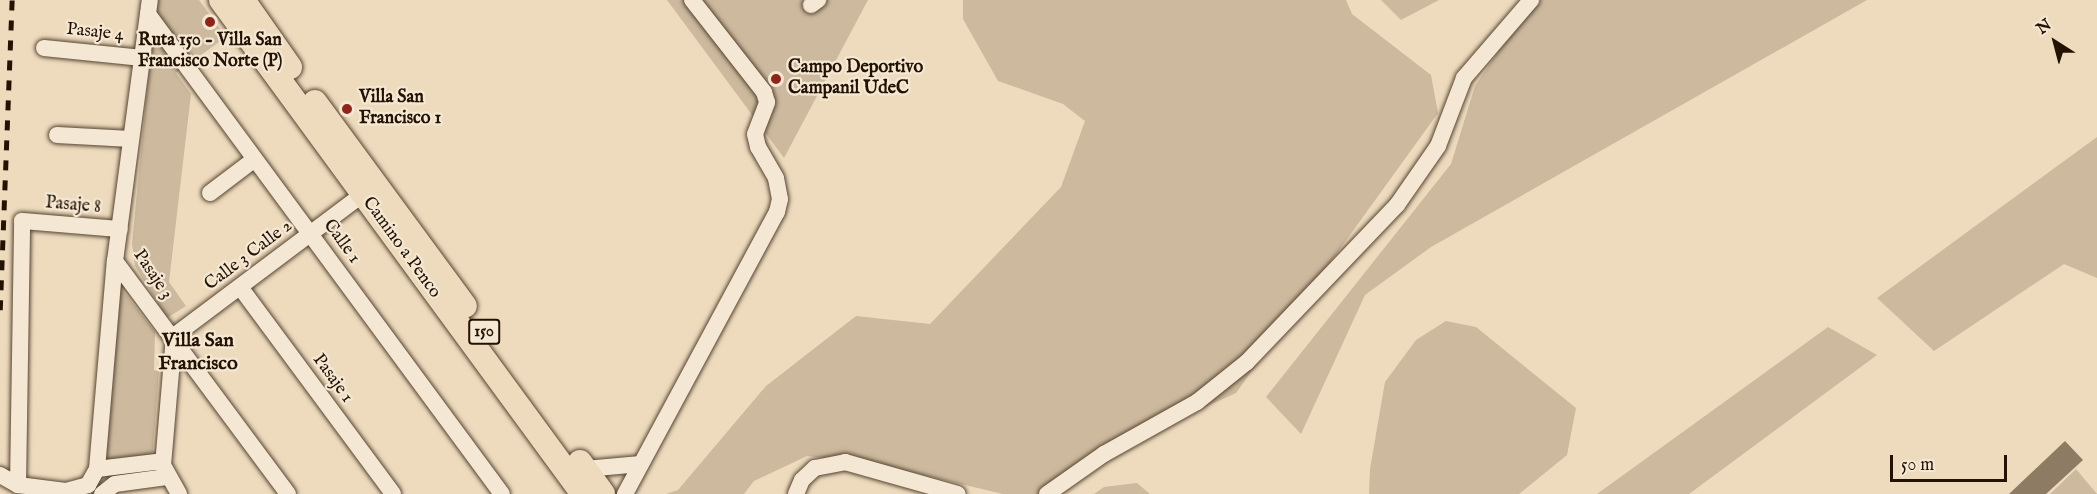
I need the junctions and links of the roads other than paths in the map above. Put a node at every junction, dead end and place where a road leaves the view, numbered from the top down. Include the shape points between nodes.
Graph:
1 (221, 0) edge
2 (243, 0) edge
3 (692, 0) edge
4 (1532, 0) edge
5 (149, 7) edge
6 (44, 48) dead end
7 (142, 57) junction
8 (57, 135) dead end
9 (131, 139) junction
10 (255, 159) junction
11 (210, 193) dead end
12 (362, 195) junction
13 (120, 229) junction
14 (311, 234) junction
15 (116, 261) junction
16 (240, 287) junction
17 (173, 338) junction
18 (641, 464) junction
19 (97, 469) junction
20 (165, 469) junction
21 (585, 469) junction
22 (0, 475) edge
23 (18, 485) junction
24 (102, 494) edge
25 (179, 494) edge
26 (288, 494) edge
27 (393, 494) edge
28 (502, 494) edge
29 (583, 494) edge
30 (603, 494) edge
31 (625, 494) edge
32 (796, 494) edge
33 (958, 494) edge
34 (1047, 494) edge

1 - 12 highway, Camino a Penco / 150
2 - 21 highway, Camino a Penco / 150
3 - 18 street via 764,92 767,102 755,134 776,178 780,199 777,212
4 - 34 street via 1464,78 1438,146 1397,205 1247,362 1197,402 1104,454
5 - 7 street, Pasaje 3
5 - 10 street, Calle 1
6 - 7 street, Pasaje 4
7 - 9 street, Pasaje 3
8 - 9 street
9 - 13 street, Pasaje 3
10 - 11 street
10 - 14 street, Calle 1
12 - 14 street, Calle 3 Calle 2
12 - 29 highway, Camino a Penco / 150
13 - 15 street, Pasaje 3
13 - 23 street, Pasaje 8 via 22,221
14 - 16 street, Calle 3 Calle 2
14 - 28 street, Calle 1
15 - 17 street, Pasaje 3
15 - 19 street
16 - 17 street, Calle 3 Calle 2
16 - 27 street, Pasaje 1
17 - 20 street
17 - 26 street, Pasaje 3
18 - 21 street
18 - 31 street
19 - 20 street
19 - 23 street via 88,485 78,490
20 - 24 street via 115,484
20 - 25 street
21 - 30 highway, Camino a Penco / 150
22 - 23 street
32 - 33 street via 802,480 815,468 845,462

